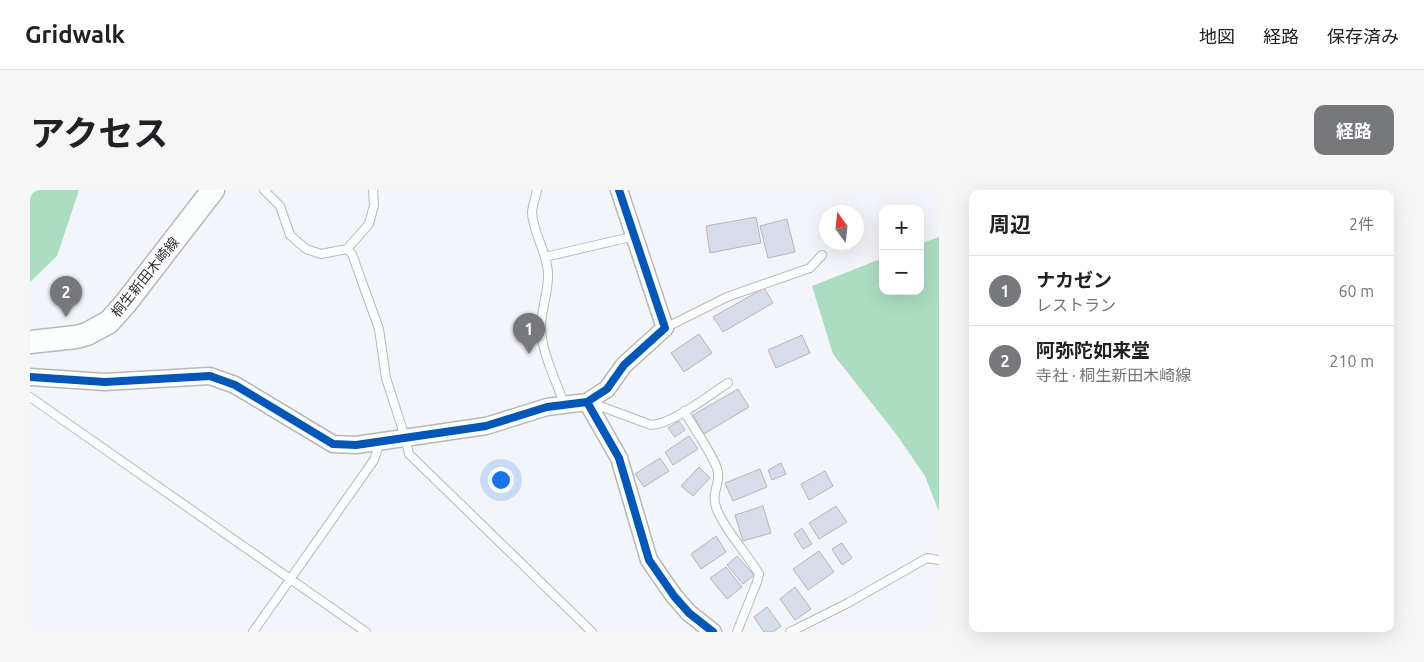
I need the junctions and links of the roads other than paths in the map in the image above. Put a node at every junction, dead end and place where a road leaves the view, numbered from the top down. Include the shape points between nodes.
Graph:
1 (213, 190) edge
2 (264, 190) edge
3 (373, 190) edge
4 (537, 190) edge
5 (619, 190) edge
6 (635, 236) junction
7 (347, 249) junction
8 (822, 254) dead end
9 (545, 258) junction
10 (664, 328) junction
11 (30, 342) edge
12 (30, 377) edge
13 (728, 383) dead end
14 (30, 397) edge
15 (587, 402) junction
16 (564, 404) junction
17 (684, 411) junction
18 (405, 437) junction
19 (380, 442) junction
20 (939, 560) edge
21 (290, 579) junction
22 (253, 632) edge
23 (366, 632) edge
24 (592, 632) edge
25 (713, 632) edge
26 (737, 632) edge
27 (790, 632) edge

1 - 11 main road, 桐生新田木崎線 via 108,322 76,337
2 - 7 lane via 280,206 290,235 306,249 321,254
3 - 7 lane via 374,205 369,224
4 - 9 lane via 532,213
5 - 6 street
6 - 9 lane
6 - 10 street
7 - 18 lane via 352,254 379,329 386,378
8 - 10 lane via 810,268 727,297
9 - 16 lane via 547,291 541,328 545,352
10 - 15 street via 624,365 607,389
12 - 19 street via 105,382 210,376 235,385 333,444
13 - 17 lane
14 - 21 lane
15 - 16 street
15 - 17 lane via 651,425 660,425
15 - 25 street via 619,458 648,560 689,613
16 - 18 street via 486,426
17 - 26 lane via 718,472 714,497 716,507 758,574
18 - 19 street
18 - 24 lane via 409,454
19 - 21 lane via 374,460
20 - 27 lane via 928,558
21 - 22 lane
21 - 23 lane

